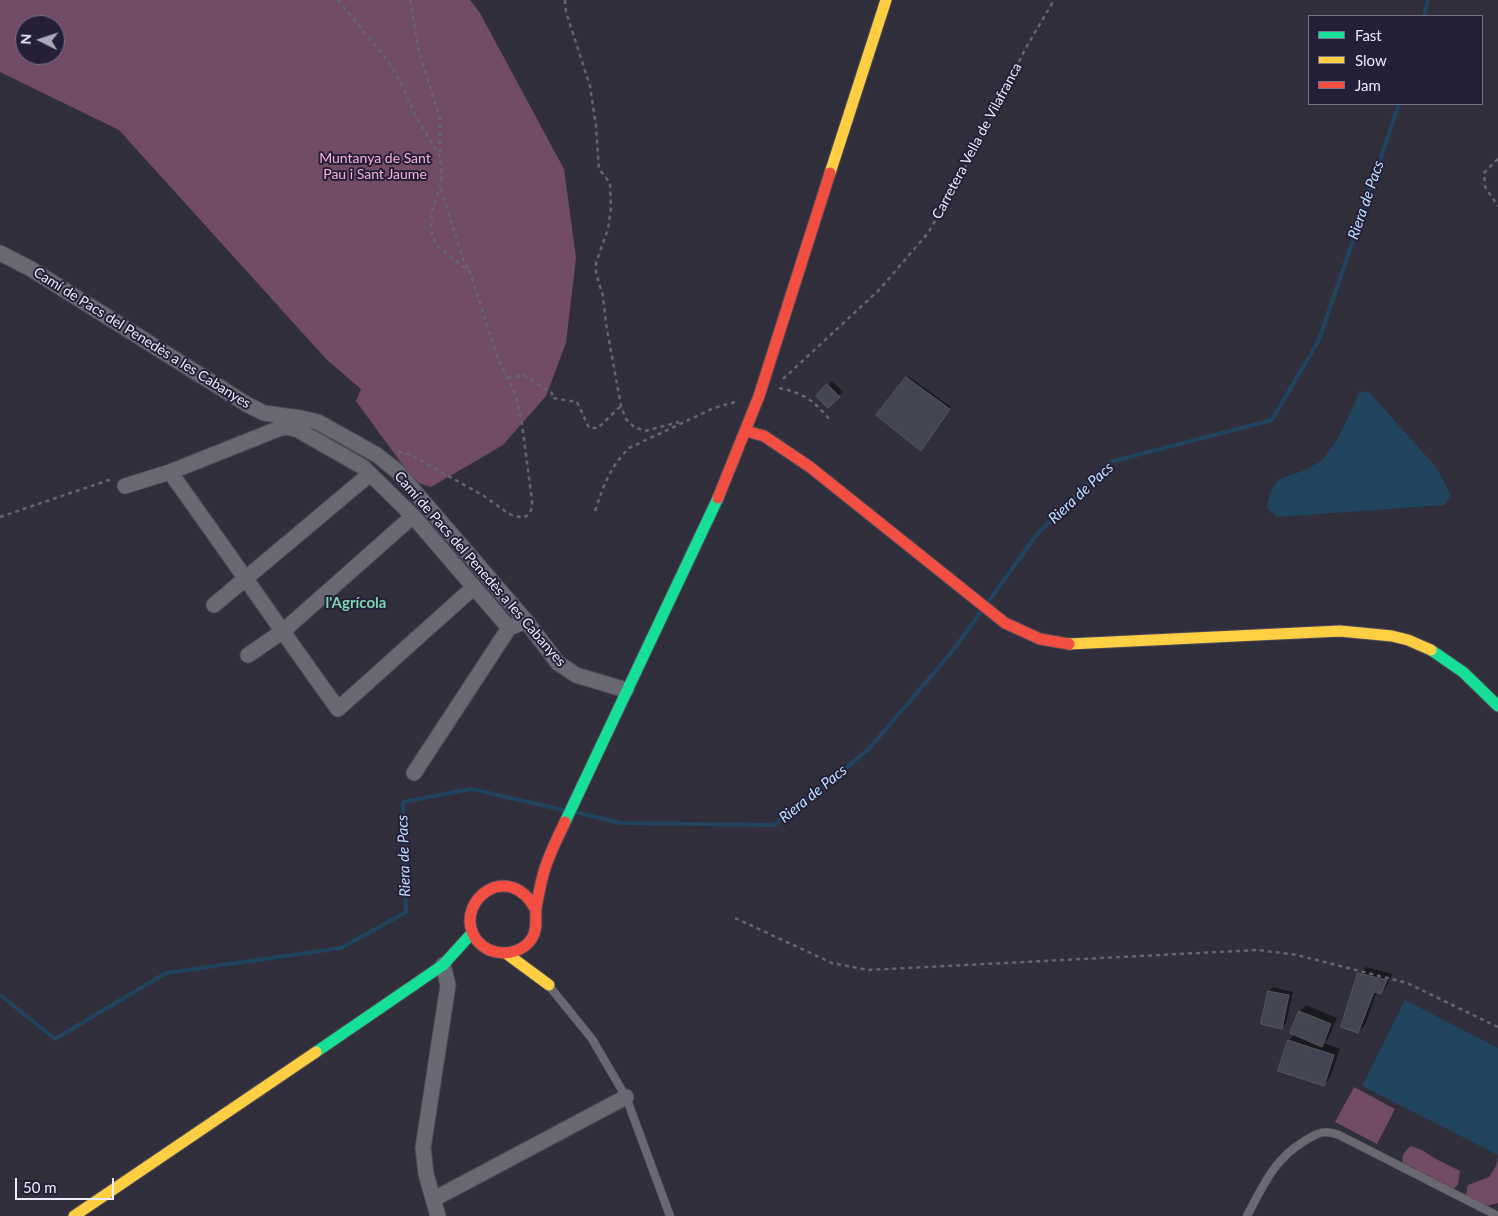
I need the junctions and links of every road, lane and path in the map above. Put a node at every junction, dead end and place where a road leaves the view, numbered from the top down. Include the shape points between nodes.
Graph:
1 (338, 0) edge
2 (410, 0) edge
3 (565, 0) edge
4 (886, 0) edge
5 (1054, 0) edge
6 (440, 157) junction
7 (1498, 159) edge
8 (440, 187) junction
9 (1498, 206) edge
10 (0, 253) edge
11 (470, 272) junction
12 (508, 378) junction
13 (779, 382) dead end
14 (759, 396) junction
15 (621, 406) junction
16 (714, 408) junction
17 (830, 420) dead end
18 (746, 431) junction
19 (377, 455) junction
20 (170, 472) junction
21 (370, 474) junction
22 (125, 486) dead end
23 (595, 511) dead end
24 (414, 516) junction
25 (247, 579) junction
26 (474, 587) junction
27 (214, 605) dead end
28 (526, 621) junction
29 (509, 628) junction
30 (282, 632) junction
31 (248, 655) dead end
32 (626, 690) junction
33 (1498, 706) edge
34 (414, 773) dead end
35 (546, 863) junction
36 (525, 882) junction
37 (536, 910) junction
38 (735, 918) dead end
39 (472, 933) junction
40 (507, 954) junction
41 (461, 959) dead end
42 (443, 965) junction
43 (542, 967) dead end
44 (549, 985) junction
45 (1498, 1027) edge
46 (626, 1097) junction
47 (434, 1199) junction
48 (74, 1216) edge
49 (438, 1216) edge
50 (670, 1216) edge
51 (1247, 1216) edge
52 (1498, 1216) edge

1 - 6 path via 389,62 415,116
2 - 6 path via 419,52 440,118
3 - 15 path via 590,86 599,169 610,183 608,229 596,263 596,273 603,296
4 - 14 main road
5 - 13 path, Carretera Vella de Vilafranca via 928,233 879,290
6 - 8 path
7 - 9 path via 1484,173 1485,187
8 - 11 path
8 - 11 path via 432,212 432,235 437,246
10 - 19 street, Camí de Pacs del Penedès a les Cabanyes via 31,269 248,405 264,413 318,422
11 - 12 path via 492,341
12 - 15 path via 524,375 552,393 552,398 577,402 589,428 598,428
12 - 19 path via 522,424 532,501 532,510 523,518 509,514 484,496 409,454 390,452
14 - 16 path
14 - 17 path via 773,386 795,391 815,403
14 - 18 main road
15 - 16 path via 626,419 645,431 686,421
16 - 23 path via 629,448 609,472
18 - 32 main road via 708,520
18 - 33 main road via 764,436 810,467 1005,623 1030,636 1056,644 1363,632 1394,637 1441,655 1470,677
19 - 28 street, Camí de Pacs del Penedès a les Cabanyes via 397,471
20 - 21 street via 287,427 352,460
20 - 22 street
20 - 25 street
21 - 24 street
21 - 25 street
24 - 26 street
24 - 30 street
25 - 27 street
25 - 30 street
26 - 29 street
26 - 30 street via 338,709
28 - 29 street
28 - 32 street, Camí de Pacs del Penedès a les Cabanyes via 558,663 576,675
29 - 34 street
30 - 31 street
32 - 35 main road
35 - 36 main road
35 - 37 main road
36 - 37 main road
36 - 39 main road via 488,889 478,898 470,914
37 - 40 main road via 538,921 533,944
38 - 45 path via 832,963 868,970 1258,950 1298,955 1407,983
39 - 40 main road via 483,952
39 - 42 main road
40 - 44 main road
41 - 42 main road
42 - 47 street via 448,984 424,1148 426,1174
42 - 48 main road
43 - 44 main road
44 - 46 lane via 592,1039
46 - 47 street
46 - 50 lane
47 - 49 street
51 - 52 lane via 1281,1158 1315,1134 1328,1131

